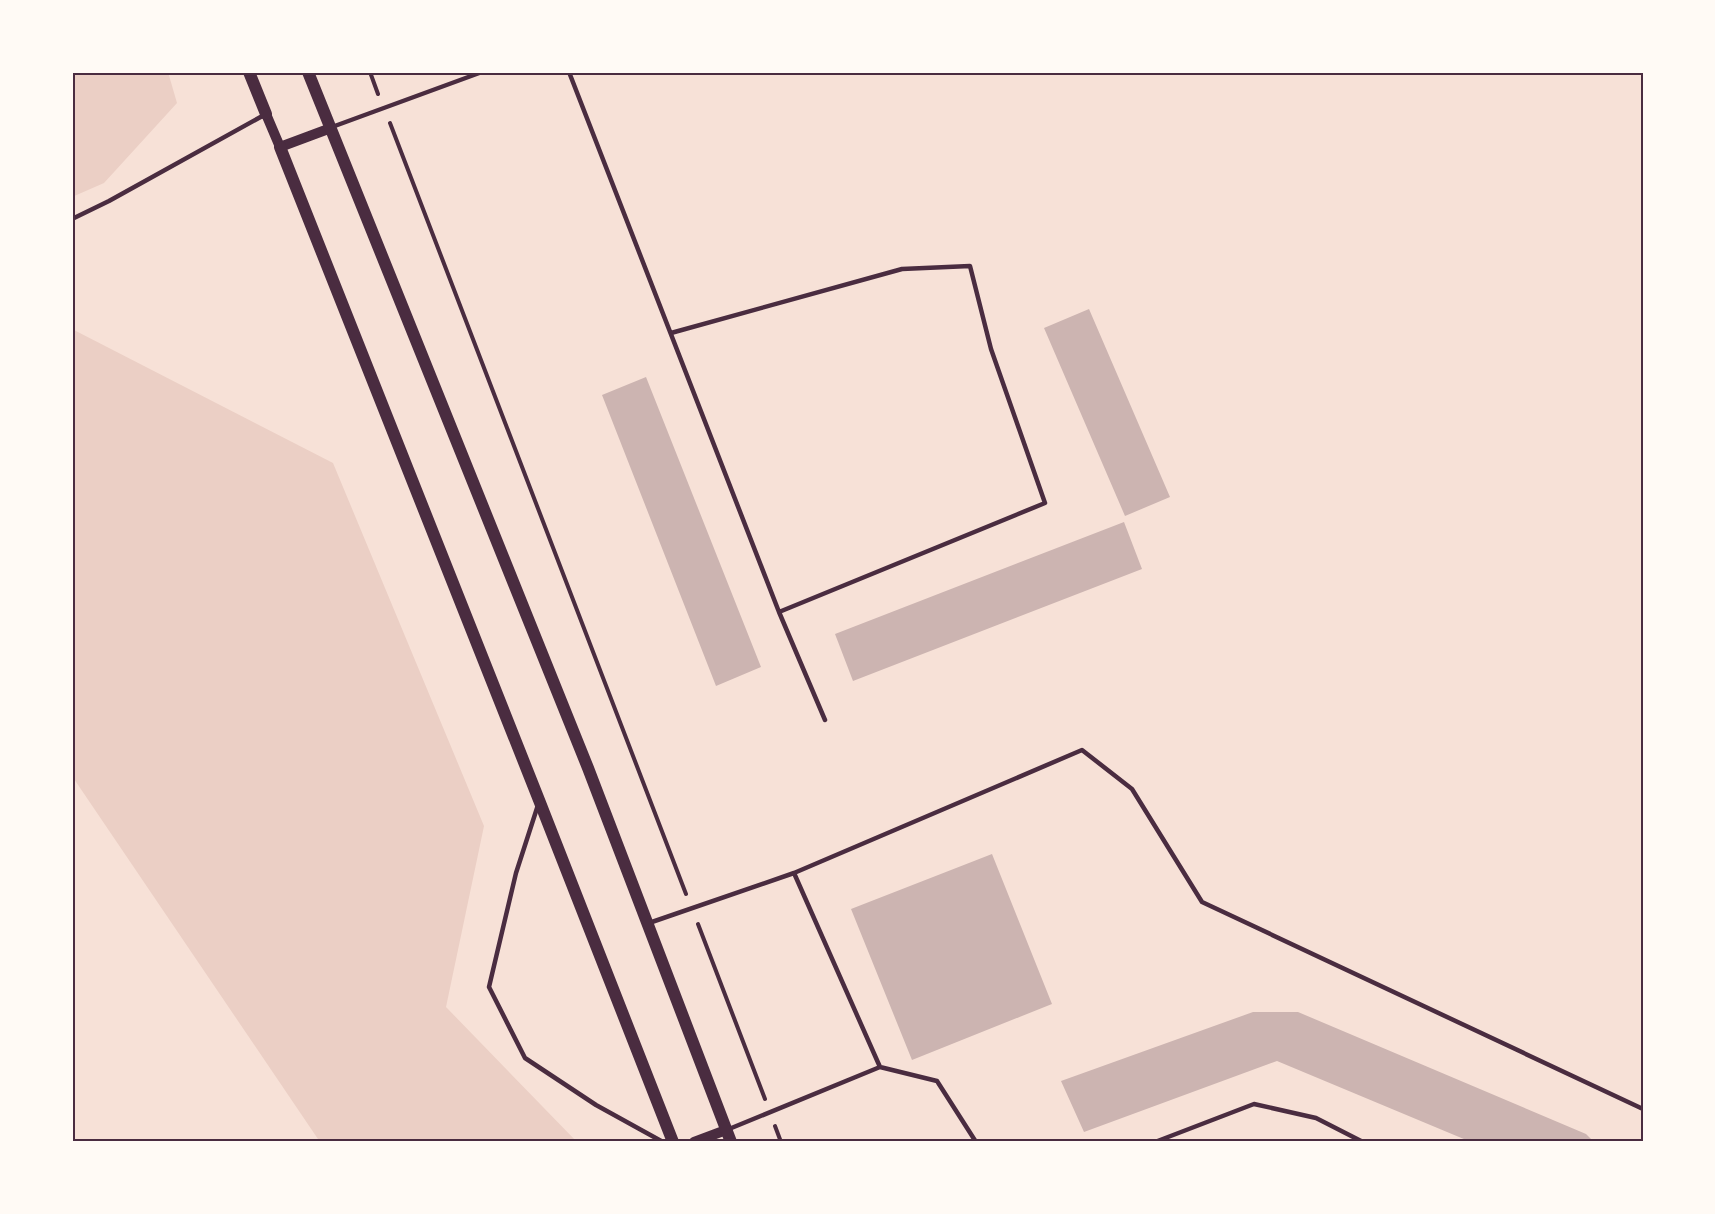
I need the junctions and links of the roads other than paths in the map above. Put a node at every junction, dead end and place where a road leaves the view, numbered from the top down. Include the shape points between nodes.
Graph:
1 (249, 72) edge
2 (308, 72) edge
3 (482, 72) edge
4 (569, 72) edge
5 (266, 114) junction
6 (331, 128) junction
7 (280, 147) junction
8 (72, 219) edge
9 (670, 333) junction
10 (779, 612) junction
11 (825, 720) dead end
12 (539, 800) junction
13 (794, 873) junction
14 (648, 923) junction
15 (880, 1067) junction
16 (1643, 1109) edge
17 (729, 1136) edge
18 (663, 1142) edge
19 (673, 1142) edge
20 (694, 1142) edge
21 (976, 1142) edge
22 (1155, 1142) edge
23 (1363, 1142) edge

1 - 5 main road
2 - 6 main road
3 - 6 lane
4 - 9 lane
5 - 7 street
5 - 8 lane
6 - 7 street
6 - 14 main road
7 - 12 main road
9 - 10 lane
9 - 10 lane via 902,268 970,266 991,349 1045,503
10 - 11 lane
12 - 18 lane via 516,873 489,987 525,1058 596,1105
12 - 19 main road
13 - 14 lane
13 - 15 lane
13 - 16 lane via 1082,750 1132,789 1202,902
14 - 17 main road
15 - 17 lane via 770,1113
15 - 21 lane via 937,1081
17 - 20 street
22 - 23 lane via 1254,1104 1316,1119

